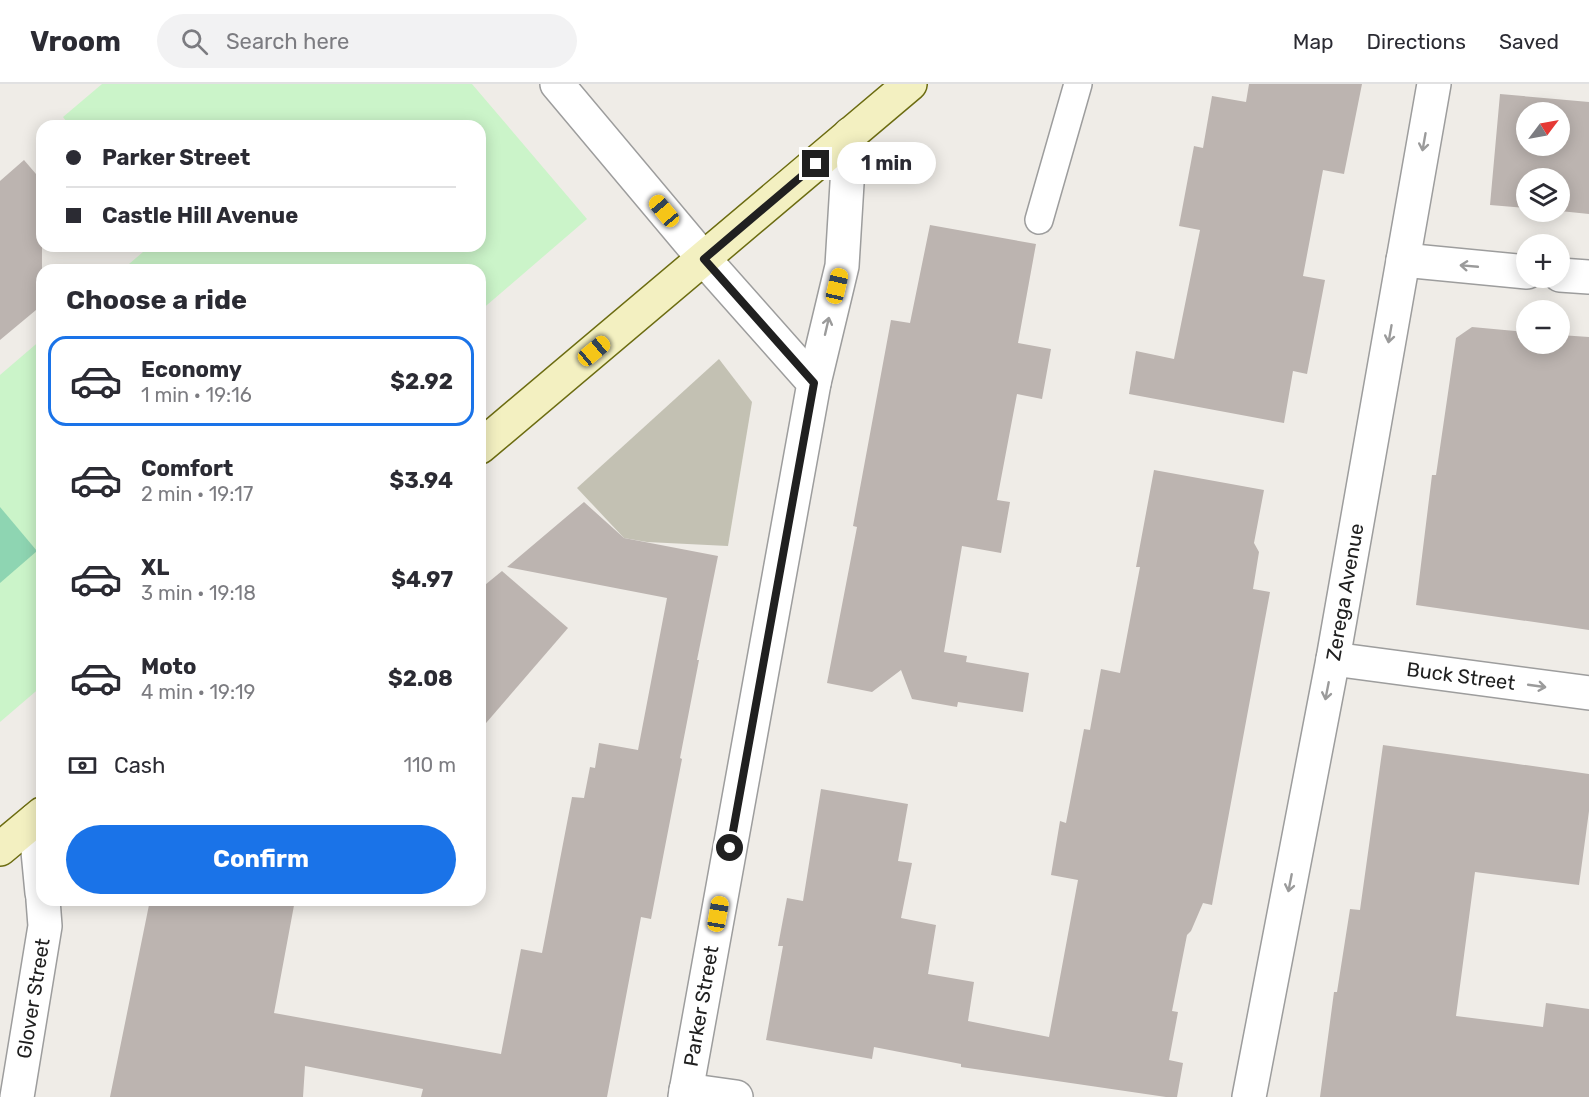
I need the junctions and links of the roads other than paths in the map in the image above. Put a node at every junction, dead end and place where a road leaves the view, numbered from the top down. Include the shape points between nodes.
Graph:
1 (557, 84) edge
2 (910, 84) edge
3 (1078, 84) edge
4 (1434, 84) edge
5 (850, 134) junction
6 (1039, 220) dead end
7 (704, 259) junction
8 (1403, 260) junction
9 (1516, 271) edge
10 (1570, 275) edge
11 (1589, 277) edge
12 (814, 383) junction
13 (486, 442) edge
14 (1333, 659) junction
15 (1589, 693) edge
16 (36, 819) edge
17 (0, 849) edge
18 (43, 906) edge
19 (686, 1093) edge
20 (17, 1097) edge
21 (736, 1097) edge
22 (1249, 1097) edge

1 - 7 street
2 - 5 main road
3 - 6 lane
4 -> 8 street, Zerega Avenue
5 - 7 main road
12 -> 5 street, Parker Street via 842,266
7 - 12 street
7 - 13 main road
9 -> 8 street
8 -> 14 street, Zerega Avenue
10 - 11 street
12 - 19 street, Parker Street
14 -> 15 street, Buck Street
14 -> 22 street, Zerega Avenue
16 - 17 main road
18 - 20 street, Glover Street via 45,926
19 - 21 street

